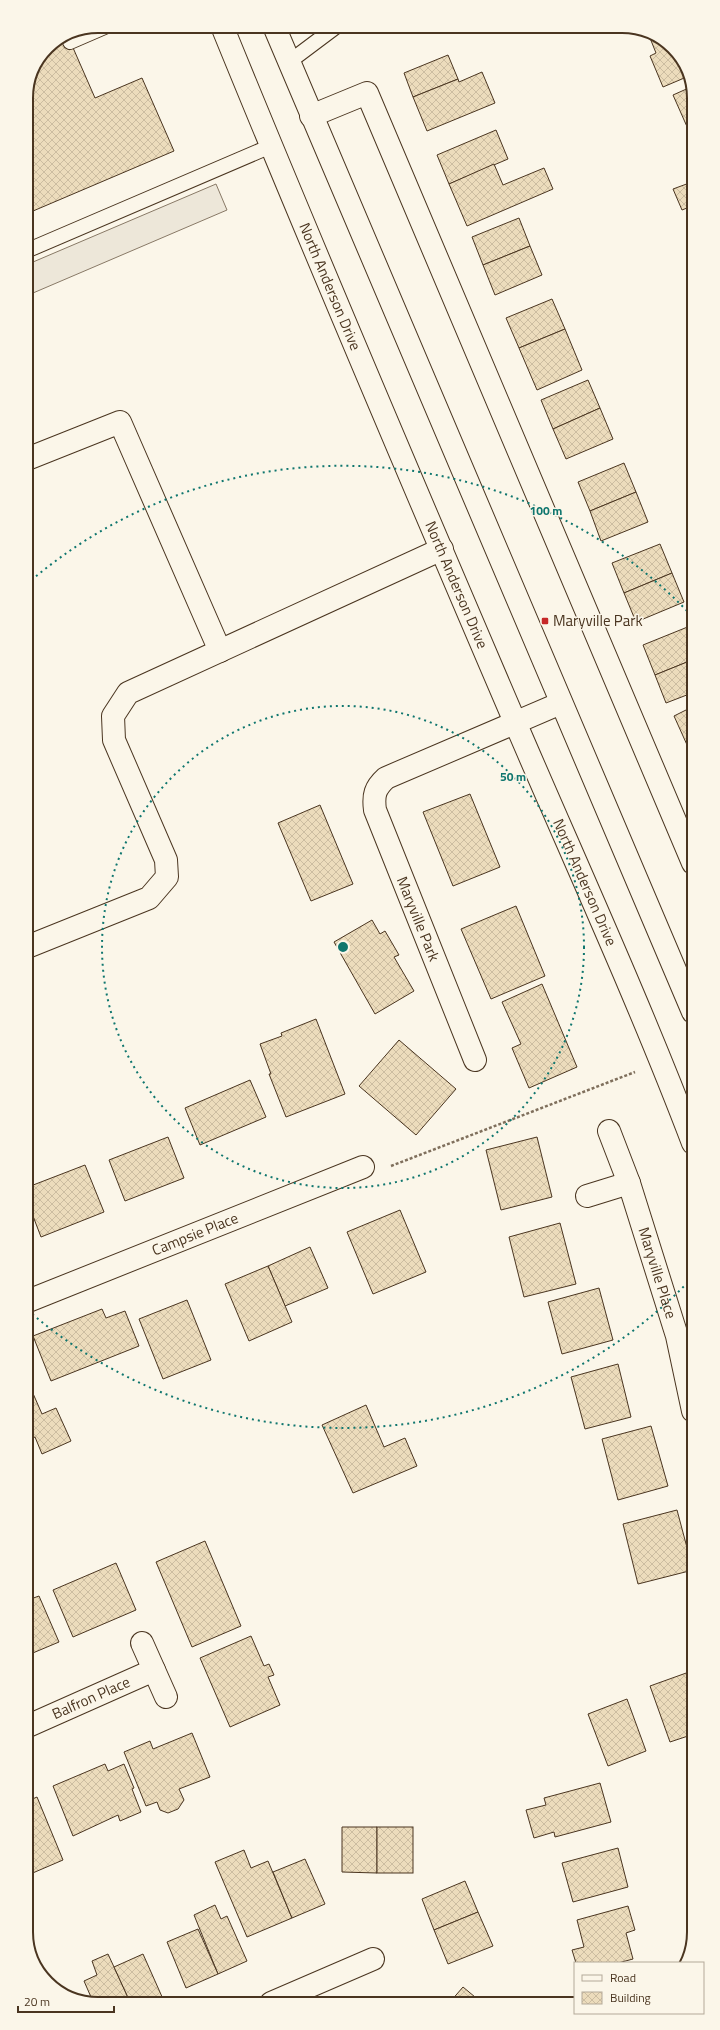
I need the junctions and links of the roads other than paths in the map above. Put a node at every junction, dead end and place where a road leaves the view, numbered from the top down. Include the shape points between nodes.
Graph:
1 (225, 33) edge
2 (277, 33) edge
3 (328, 33) edge
4 (89, 34) edge
5 (70, 42) dead end
6 (289, 62) junction
7 (311, 116) junction
8 (271, 146) junction
9 (33, 248) edge
10 (33, 457) edge
11 (442, 550) junction
12 (220, 651) junction
13 (561, 703) junction
14 (514, 722) junction
15 (687, 851) edge
16 (33, 945) edge
17 (687, 998) edge
18 (476, 1060) dead end
19 (687, 1128) edge
20 (609, 1131) dead end
21 (363, 1167) road end
22 (629, 1183) junction
23 (587, 1196) dead end
24 (33, 1299) edge
25 (687, 1383) edge
26 (142, 1643) dead end
27 (154, 1670) junction
28 (166, 1697) dead end
29 (33, 1724) edge
30 (373, 1959) dead end
31 (286, 1997) edge

1 - 8 street, North Anderson Drive
2 - 6 street
3 - 6 lane
4 - 5 lane
6 - 7 street
7 - 13 street
7 - 15 street via 367,93
8 - 9 lane
8 - 11 street, North Anderson Drive
10 - 12 street via 120,422
11 - 12 street
11 - 14 street, North Anderson Drive
12 - 16 street via 128,693 113,716 114,740 166,860 167,877 149,898
13 - 14 street, Maryville Park
13 - 17 street
14 - 18 street, Maryville Park via 386,778 377,786 373,796 375,810
14 - 19 street, North Anderson Drive
20 - 22 street, Maryville Place
21 - 24 street, Campsie Place
22 - 23 street
22 - 25 street, Maryville Place via 677,1336
26 - 27 street
27 - 28 street
27 - 29 street, Balfron Place
30 - 31 street

